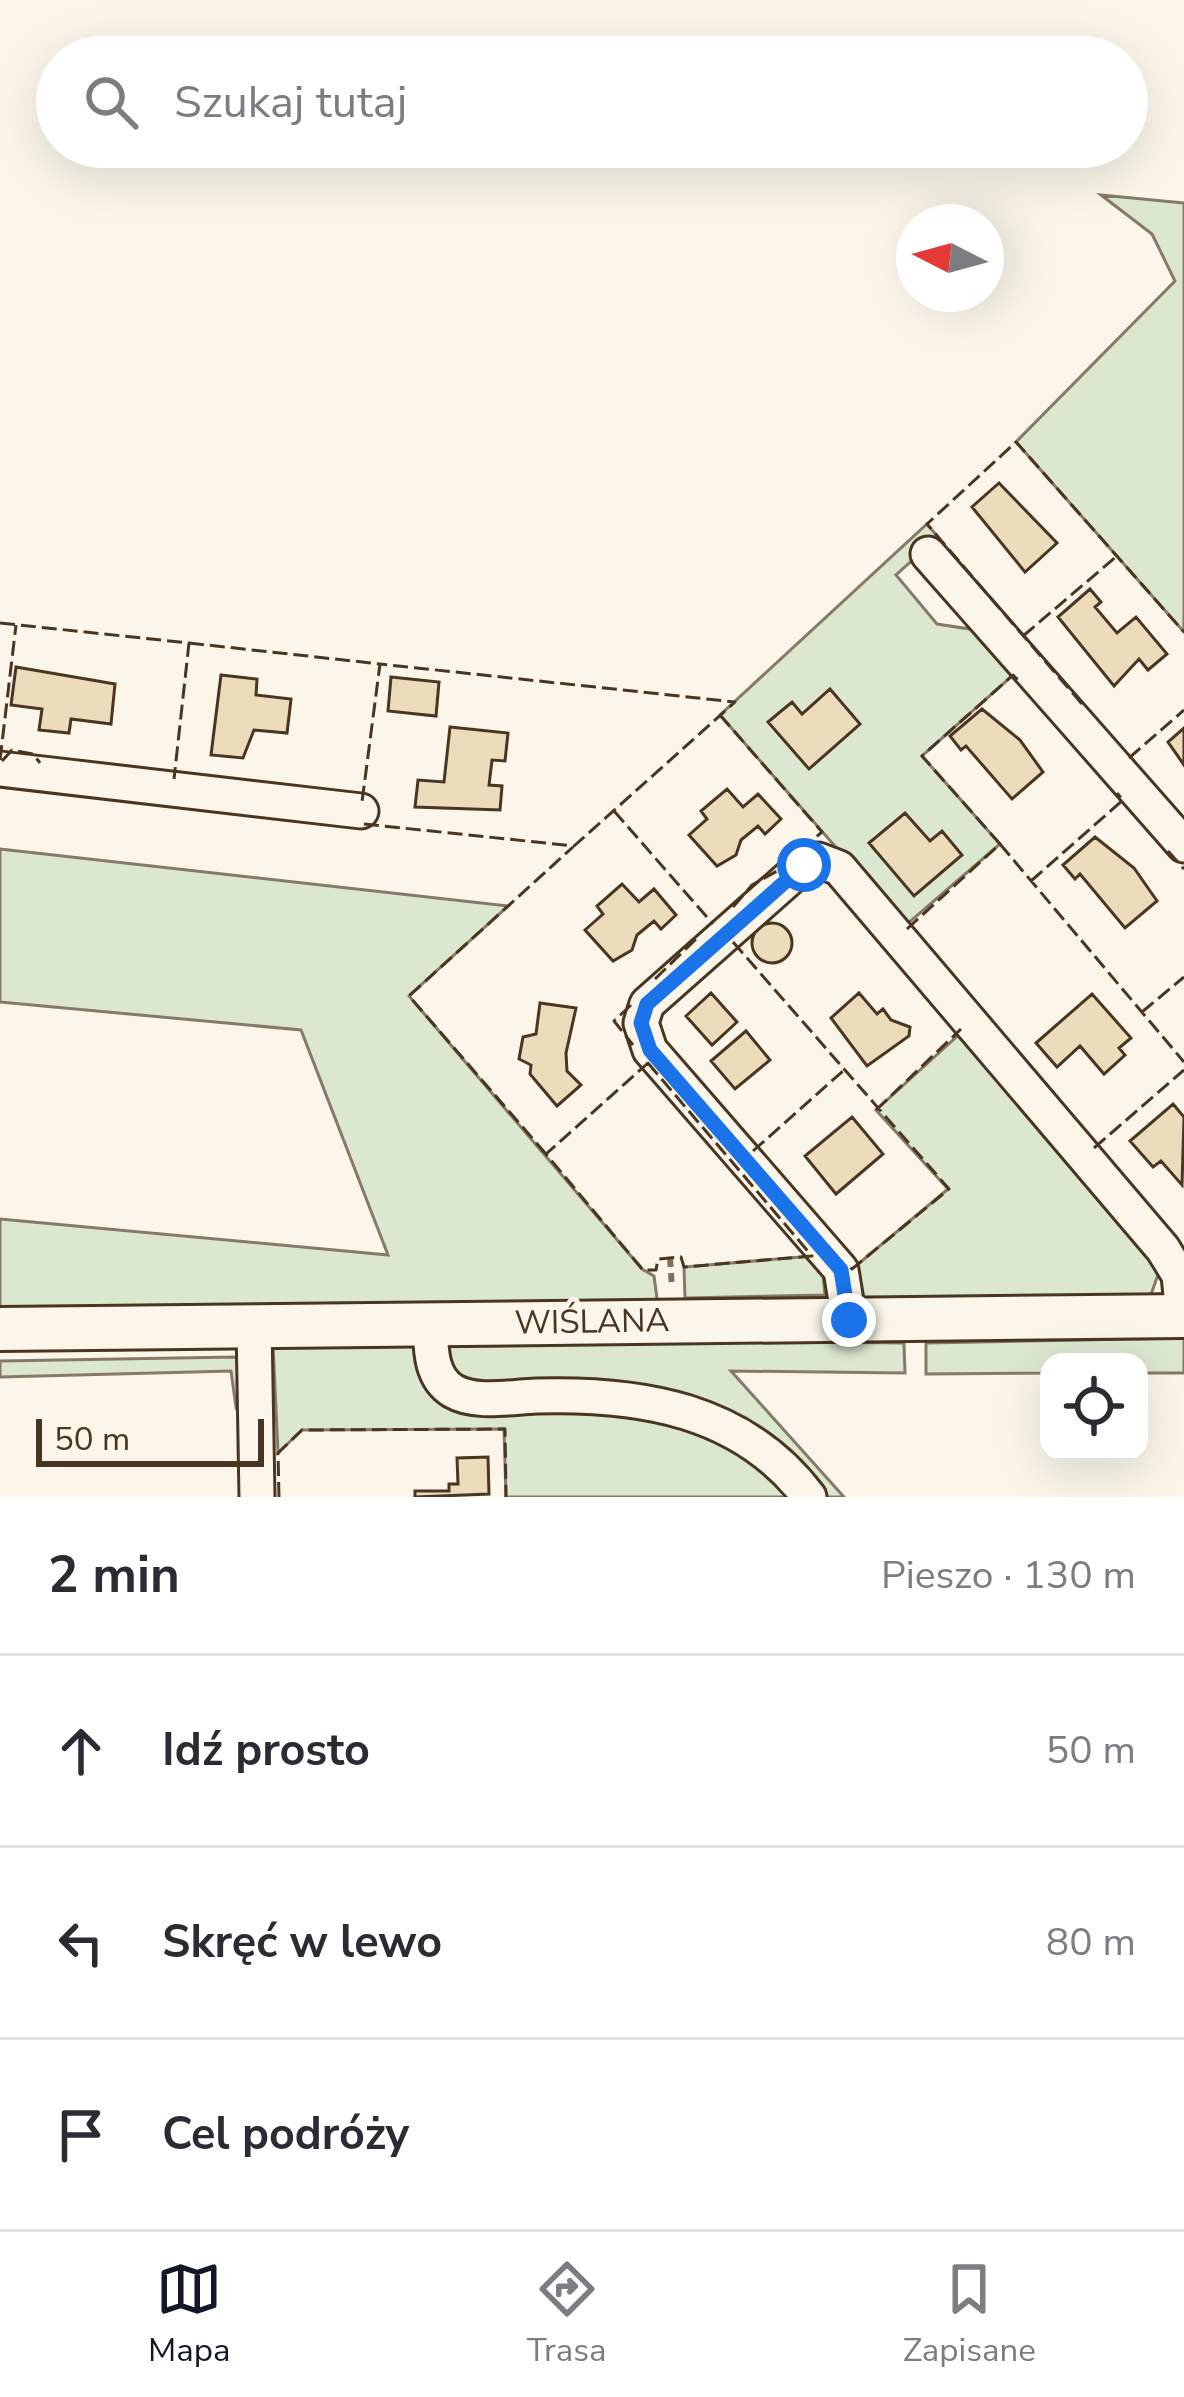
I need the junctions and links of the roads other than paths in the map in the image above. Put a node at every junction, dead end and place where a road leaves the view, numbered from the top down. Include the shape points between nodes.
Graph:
1 (928, 554) dead end
2 (0, 770) edge
3 (361, 812) dead end
4 (1184, 845) edge
5 (1184, 1316) edge
6 (849, 1320) junction
7 (430, 1324) junction
8 (254, 1326) junction
9 (0, 1329) edge
10 (257, 1497) edge
11 (809, 1497) edge

1 - 4 street
2 - 3 street
5 - 6 main road, WIŚLANA
5 - 6 street via 1179,1275 1163,1249 838,868 818,860 647,1004 641,1023 650,1050 841,1270
6 - 7 main road, WIŚLANA
7 - 8 main road, WIŚLANA
7 - 11 street via 435,1368 454,1391 619,1397 706,1417 777,1459
8 - 9 main road, WIŚLANA
8 - 10 street

